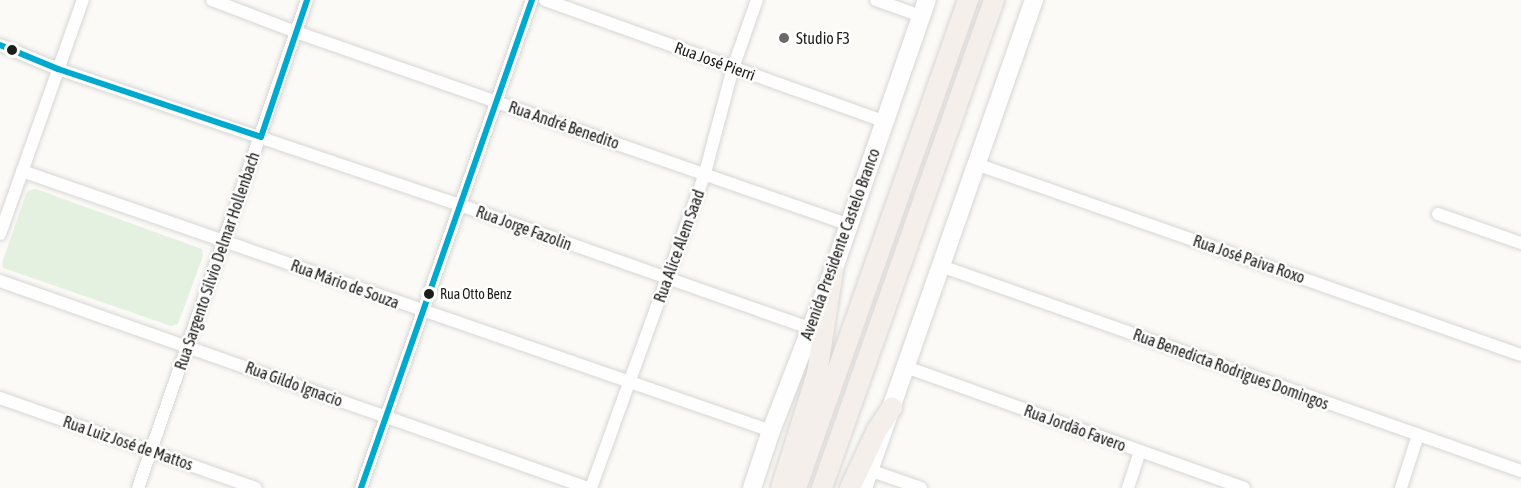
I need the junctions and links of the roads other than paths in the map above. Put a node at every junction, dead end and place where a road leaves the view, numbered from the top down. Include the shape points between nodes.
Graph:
1 (83, 0) edge
2 (212, 0) edge
3 (307, 0) edge
4 (532, 0) edge
5 (545, 0) edge
6 (757, 0) edge
7 (876, 0) edge
8 (968, 0) edge
9 (994, 0) edge
10 (1034, 0) edge
11 (924, 8) edge
12 (296, 32) junction
13 (0, 45) edge
14 (734, 68) junction
15 (58, 69) junction
16 (496, 101) junction
17 (885, 122) junction
18 (261, 137) junction
19 (976, 164) junction
20 (22, 171) junction
21 (705, 173) junction
22 (460, 205) junction
23 (1438, 214) dead end
24 (848, 224) junction
25 (0, 234) edge
26 (225, 241) junction
27 (1521, 243) edge
28 (940, 266) junction
29 (833, 271) junction
30 (667, 279) junction
31 (0, 281) edge
32 (423, 312) junction
33 (810, 328) junction
34 (187, 345) junction
35 (1521, 355) edge
36 (906, 367) junction
37 (629, 383) junction
38 (0, 398) edge
39 (892, 408) junction
40 (386, 418) junction
41 (771, 431) junction
42 (1418, 435) junction
43 (152, 451) junction
44 (1140, 452) junction
45 (869, 470) junction
46 (1521, 471) edge
47 (138, 488) edge
48 (256, 488) edge
49 (361, 488) edge
50 (589, 488) edge
51 (752, 488) edge
52 (781, 488) edge
53 (796, 488) edge
54 (822, 488) edge
55 (850, 488) edge
56 (863, 488) edge
57 (921, 488) edge
58 (1128, 488) edge
59 (1244, 488) edge
60 (1401, 488) edge

1 - 15 street
2 - 12 street, Rua André Benedito
3 - 12 street, Rua Sargento Sílvio Delmar Hollenbach
4 - 16 street
5 - 14 street, Rua José Pierri
6 - 14 street, Rua Alice Alem Saad
7 - 11 street
8 - 53 main road
9 - 54 main road
10 - 19 main road
11 - 17 main road, Avenida Presidente Castelo Branco
12 - 16 street, Rua André Benedito
12 - 18 street, Rua Sargento Sílvio Delmar Hollenbach
13 - 15 street, Rua Jorge Fazolin
14 - 17 street, Rua José Pierri
14 - 21 street, Rua Alice Alem Saad
15 - 18 street, Rua Jorge Fazolin
15 - 20 street
16 - 21 street, Rua André Benedito
16 - 22 street
17 - 24 main road, Avenida Presidente Castelo Branco
18 - 22 street, Rua Jorge Fazolin
18 - 26 street, Rua Sargento Sílvio Delmar Hollenbach
19 - 28 main road
19 - 35 street, Rua José Paiva Roxo
20 - 25 street
20 - 26 street, Rua Mário de Souza
21 - 24 street, Rua André Benedito
21 - 30 street, Rua Alice Alem Saad
22 - 30 street, Rua Jorge Fazolin
22 - 32 street
23 - 27 street
24 - 29 main road, Avenida Presidente Castelo Branco
26 - 32 street, Rua Mário de Souza
26 - 34 street, Rua Sargento Sílvio Delmar Hollenbach
28 - 36 main road
28 - 42 street, Rua Benedicta Rodrigues Domingos
29 - 33 main road, Avenida Presidente Castelo Branco
29 - 52 main road via 817,374
30 - 33 street, Rua Jorge Fazolin
30 - 37 street, Rua Alice Alem Saad
31 - 34 street, Rua Gildo Ignacio
32 - 37 street, Rua Mário de Souza
32 - 40 street
33 - 41 main road, Avenida Presidente Castelo Branco
34 - 40 street, Rua Gildo Ignacio
34 - 43 street, Rua Sargento Sílvio Delmar Hollenbach
36 - 39 main road
36 - 44 street, Rua Jordão Favero
37 - 41 street, Rua Mário de Souza
37 - 50 street, Rua Alice Alem Saad
38 - 43 street, Rua Luiz José de Mattos
39 - 45 main road
39 - 55 main road via 877,430
40 - 49 street
40 - 50 street, Rua Gildo Ignacio
41 - 51 main road, Avenida Presidente Castelo Branco
42 - 46 street, Rua Benedicta Rodrigues Domingos
42 - 60 street
43 - 47 street, Rua Sargento Sílvio Delmar Hollenbach
43 - 48 street, Rua Luiz José de Mattos
44 - 58 street
44 - 59 street, Rua Jordão Favero
45 - 56 main road
45 - 57 street

